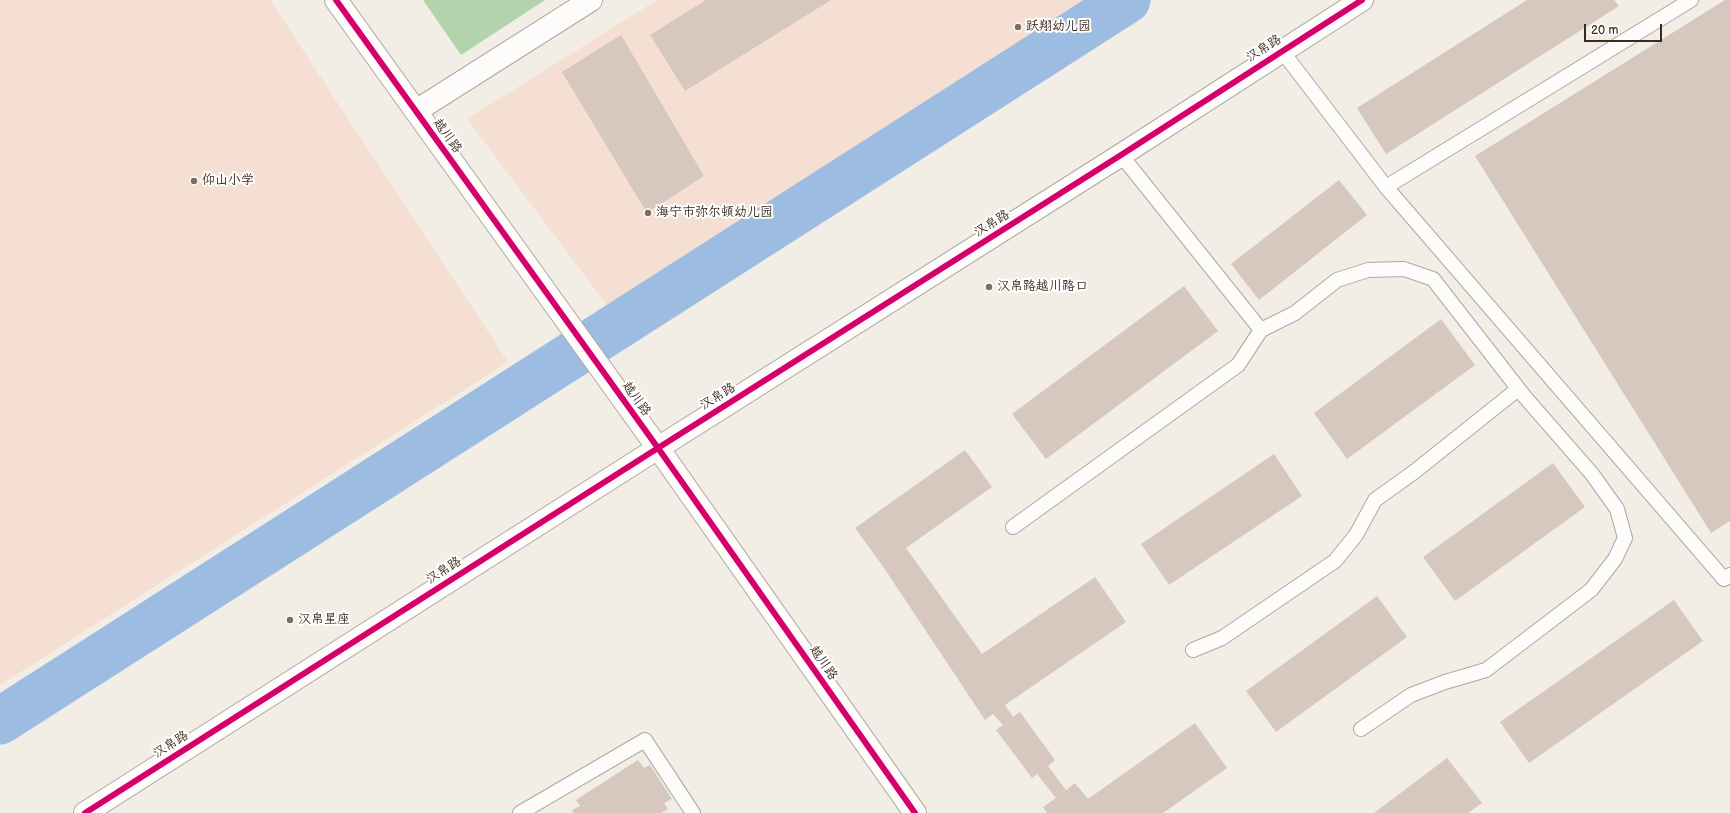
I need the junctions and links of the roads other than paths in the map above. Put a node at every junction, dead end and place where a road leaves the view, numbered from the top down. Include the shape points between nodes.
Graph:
1 (336, 0) edge
2 (591, 0) edge
3 (1362, 0) edge
4 (1690, 0) edge
5 (1282, 51) junction
6 (416, 111) junction
7 (1121, 155) junction
8 (1386, 187) junction
9 (1261, 330) junction
10 (1518, 389) junction
11 (658, 448) junction
12 (1013, 527) dead end
13 (1730, 575) edge
14 (1192, 650) dead end
15 (1360, 729) dead end
16 (85, 813) edge
17 (520, 813) edge
18 (693, 813) edge
19 (915, 813) edge

1 - 6 street, 越川路
2 - 6 street
3 - 5 street, 汉帛路
4 - 8 lane
5 - 7 street, 汉帛路
5 - 8 lane
6 - 11 street, 越川路
7 - 9 lane
7 - 11 street, 汉帛路
8 - 13 lane via 1724,579
9 - 10 lane via 1295,313 1337,280 1368,270 1404,269 1433,279
9 - 12 lane via 1238,364
10 - 14 lane via 1375,500 1356,535 1335,561 1222,638
10 - 15 lane via 1592,474 1617,509 1625,538 1615,558 1591,590 1486,670 1411,695
11 - 16 street, 汉帛路
11 - 19 street, 越川路
17 - 18 lane via 645,740

